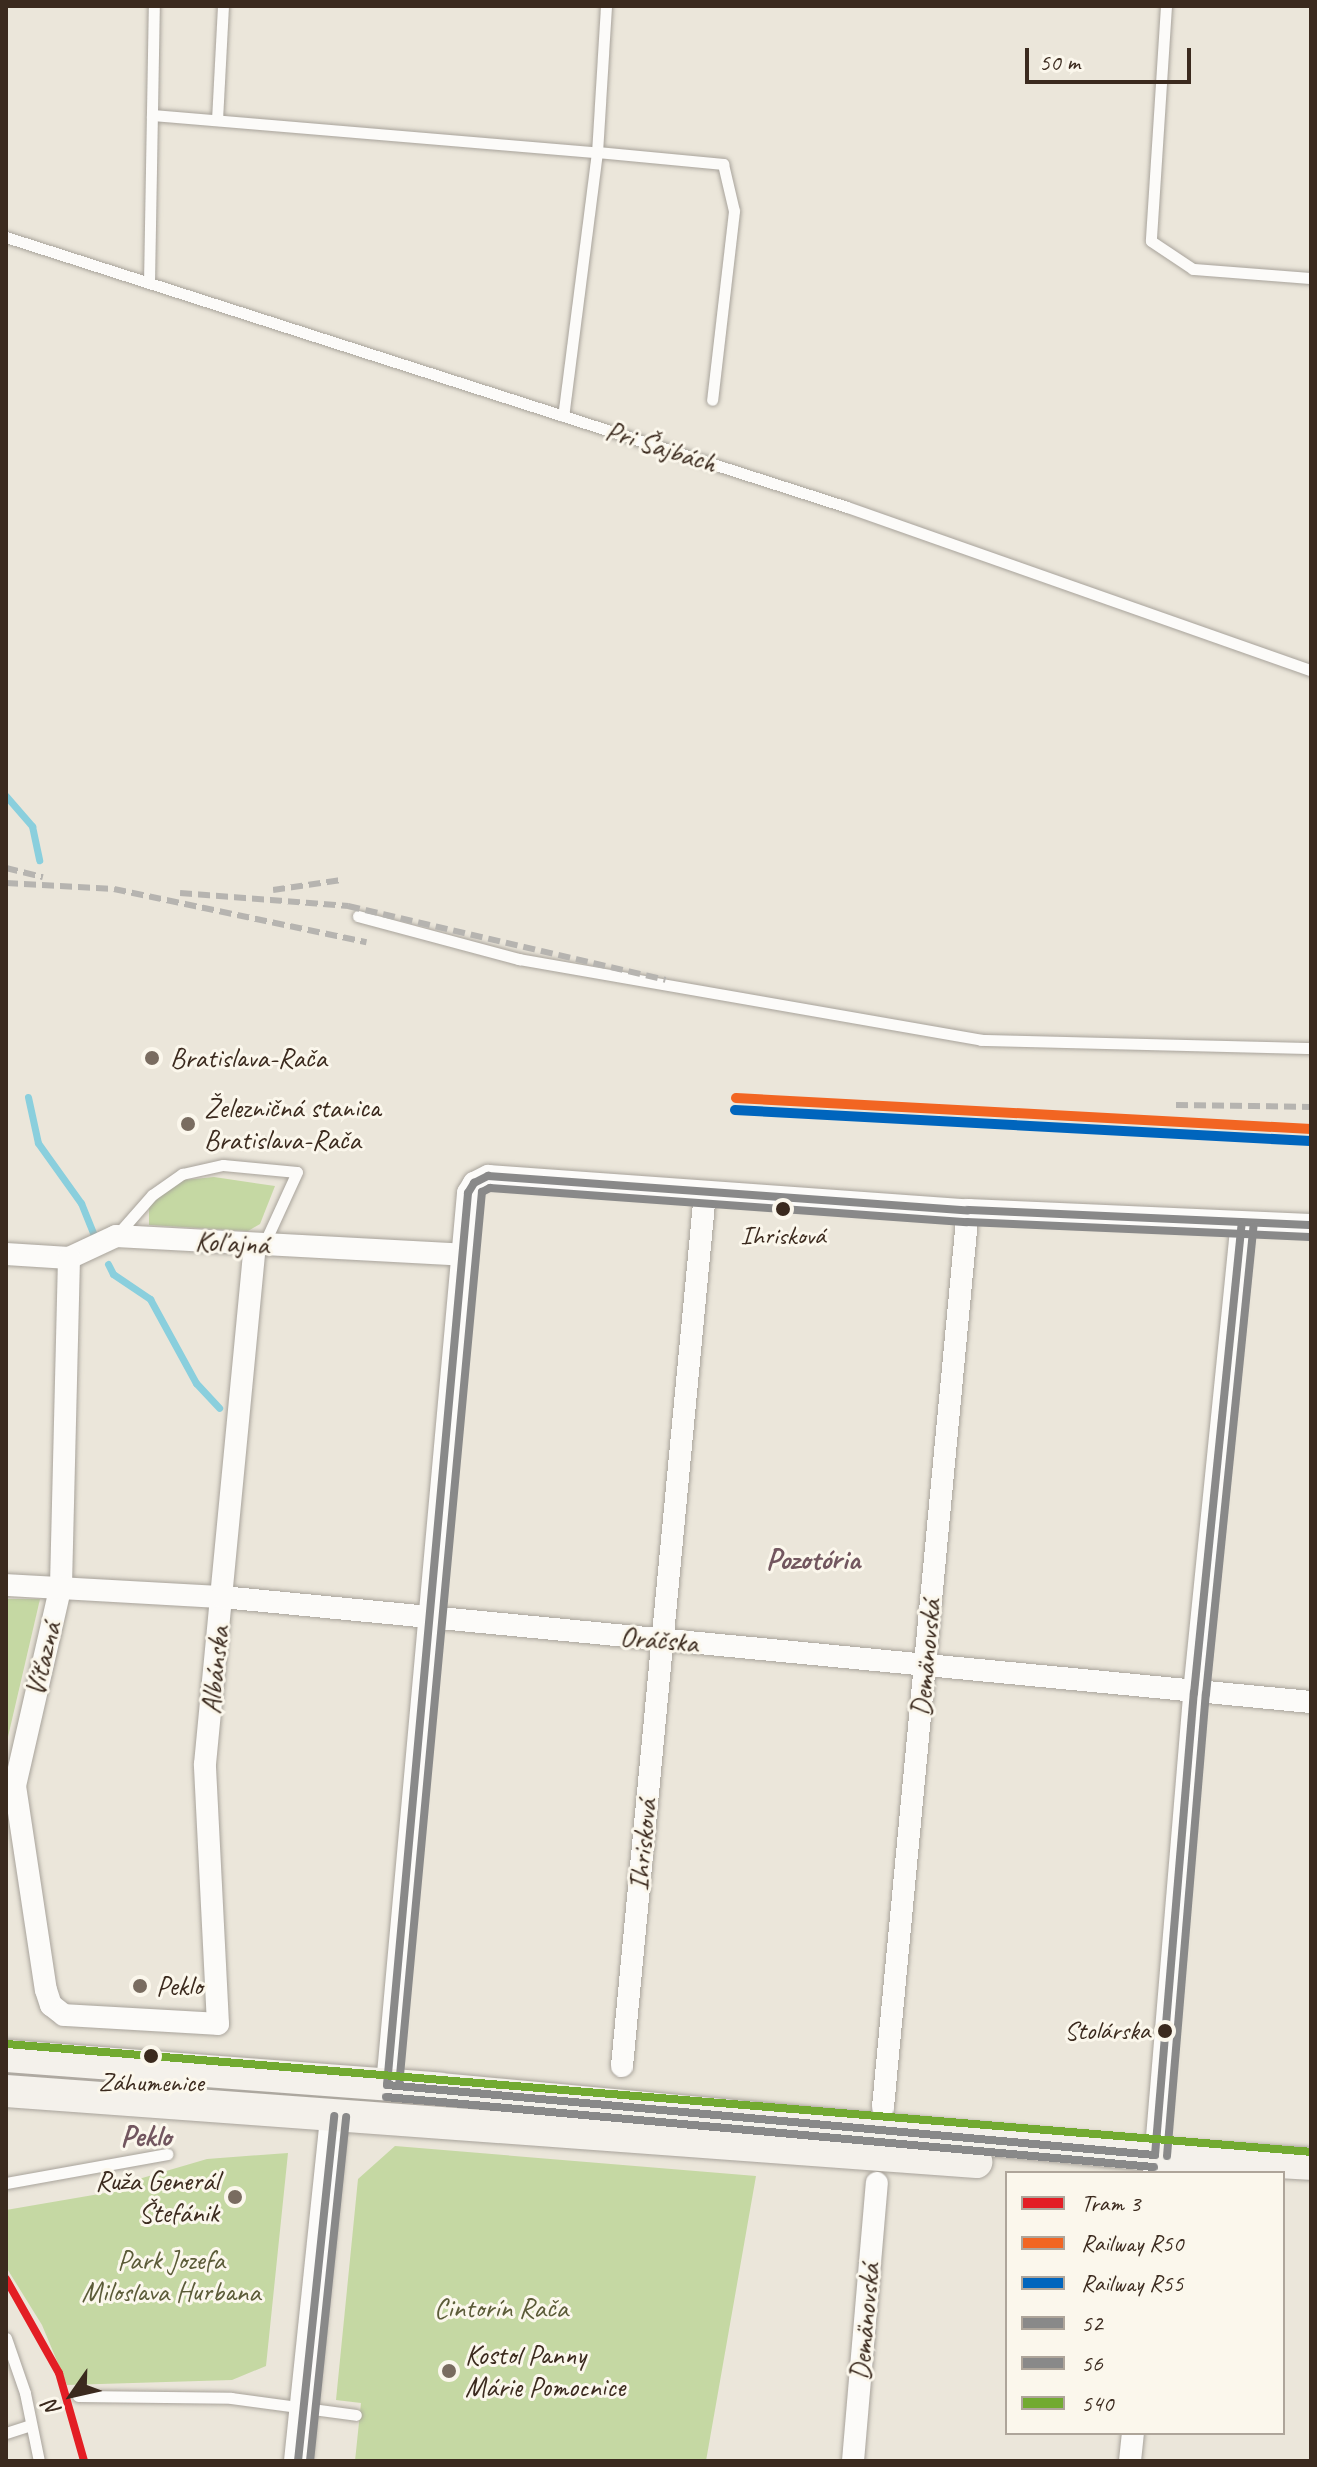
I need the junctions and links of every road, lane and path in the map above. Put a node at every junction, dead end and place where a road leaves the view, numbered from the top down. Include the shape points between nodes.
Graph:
1 (154, 6) edge
2 (223, 6) edge
3 (606, 6) edge
4 (1166, 6) edge
5 (152, 115) junction
6 (217, 120) junction
7 (597, 152) junction
8 (6, 237) edge
9 (1311, 278) edge
10 (149, 283) junction
11 (712, 400) dead end
12 (563, 416) junction
13 (1311, 670) edge
14 (358, 916) dead end
15 (1311, 1048) edge
16 (705, 1193) junction
17 (968, 1210) junction
18 (1242, 1224) junction
19 (1311, 1225) edge
20 (116, 1236) junction
21 (259, 1244) junction
22 (6, 1254) edge
23 (463, 1255) junction
24 (69, 1258) junction
25 (6, 1585) edge
26 (61, 1585) junction
27 (222, 1597) junction
28 (430, 1620) junction
29 (662, 1640) junction
30 (925, 1664) junction
31 (1194, 1693) junction
32 (1311, 1702) edge
33 (146, 2020) joint
34 (6, 2056) edge
35 (622, 2066) dead end
36 (296, 2079) junction
37 (387, 2085) junction
38 (6, 2091) edge
39 (883, 2107) dead end
40 (334, 2116) junction
41 (167, 2154) dead end
42 (1155, 2164) edge
43 (1311, 2164) edge
44 (1075, 2171) edge
45 (6, 2183) edge
46 (877, 2183) dead end
47 (1285, 2185) edge
48 (1311, 2186) edge
49 (6, 2338) edge
50 (78, 2396) dead end
51 (304, 2407) junction
52 (356, 2415) dead end
53 (31, 2425) junction
54 (6, 2433) edge
55 (1133, 2435) edge
56 (39, 2461) edge
57 (298, 2461) edge
58 (853, 2461) edge
59 (1130, 2461) edge

1 - 5 lane
2 - 6 lane
3 - 7 lane
4 - 9 lane via 1151,241 1193,269
5 - 6 lane
5 - 10 lane
6 - 7 lane
7 - 11 lane via 723,164 734,211
7 - 12 lane
8 - 10 lane, Pri Šajbách
10 - 12 lane, Pri Šajbách
12 - 13 lane, Pri Šajbách via 847,507
14 - 15 lane via 519,959 981,1040
16 - 17 street
16 - 23 street via 488,1176 468,1193
16 - 29 street, Ihrisková
17 - 18 street
17 - 30 street, Demänovská
18 - 19 street
18 - 31 street
20 - 21 street, Koľajná
20 - 21 lane via 152,1195 182,1174 223,1165 297,1172
20 - 24 street, Koľajná
21 - 23 street, Koľajná
21 - 27 street, Albánska
22 - 24 street, Koľajná
23 - 28 street
24 - 26 street, Víťazná
25 - 26 street, Oráčska
26 - 27 street, Oráčska
26 - 33 street, Víťazná via 15,1786 46,1990 51,2005 64,2015
27 - 28 street, Oráčska
27 - 33 street, Albánska via 205,1764 218,2024
28 - 29 street, Oráčska
28 - 37 street
29 - 30 street, Oráčska
29 - 35 street, Ihrisková
30 - 31 street, Oráčska
30 - 39 street, Demänovská
31 - 32 street, Oráčska
31 - 42 street
34 - 36 main road
36 - 37 main road
36 - 40 main road
37 - 40 main road
37 - 42 main road
38 - 40 main road
40 - 44 main road
40 - 51 street
41 - 45 lane
42 - 43 main road
46 - 58 street, Demänovská
47 - 48 main road
49 - 53 lane
50 - 51 lane via 231,2398
51 - 52 lane
51 - 57 street
53 - 54 lane
53 - 56 lane
55 - 59 street

